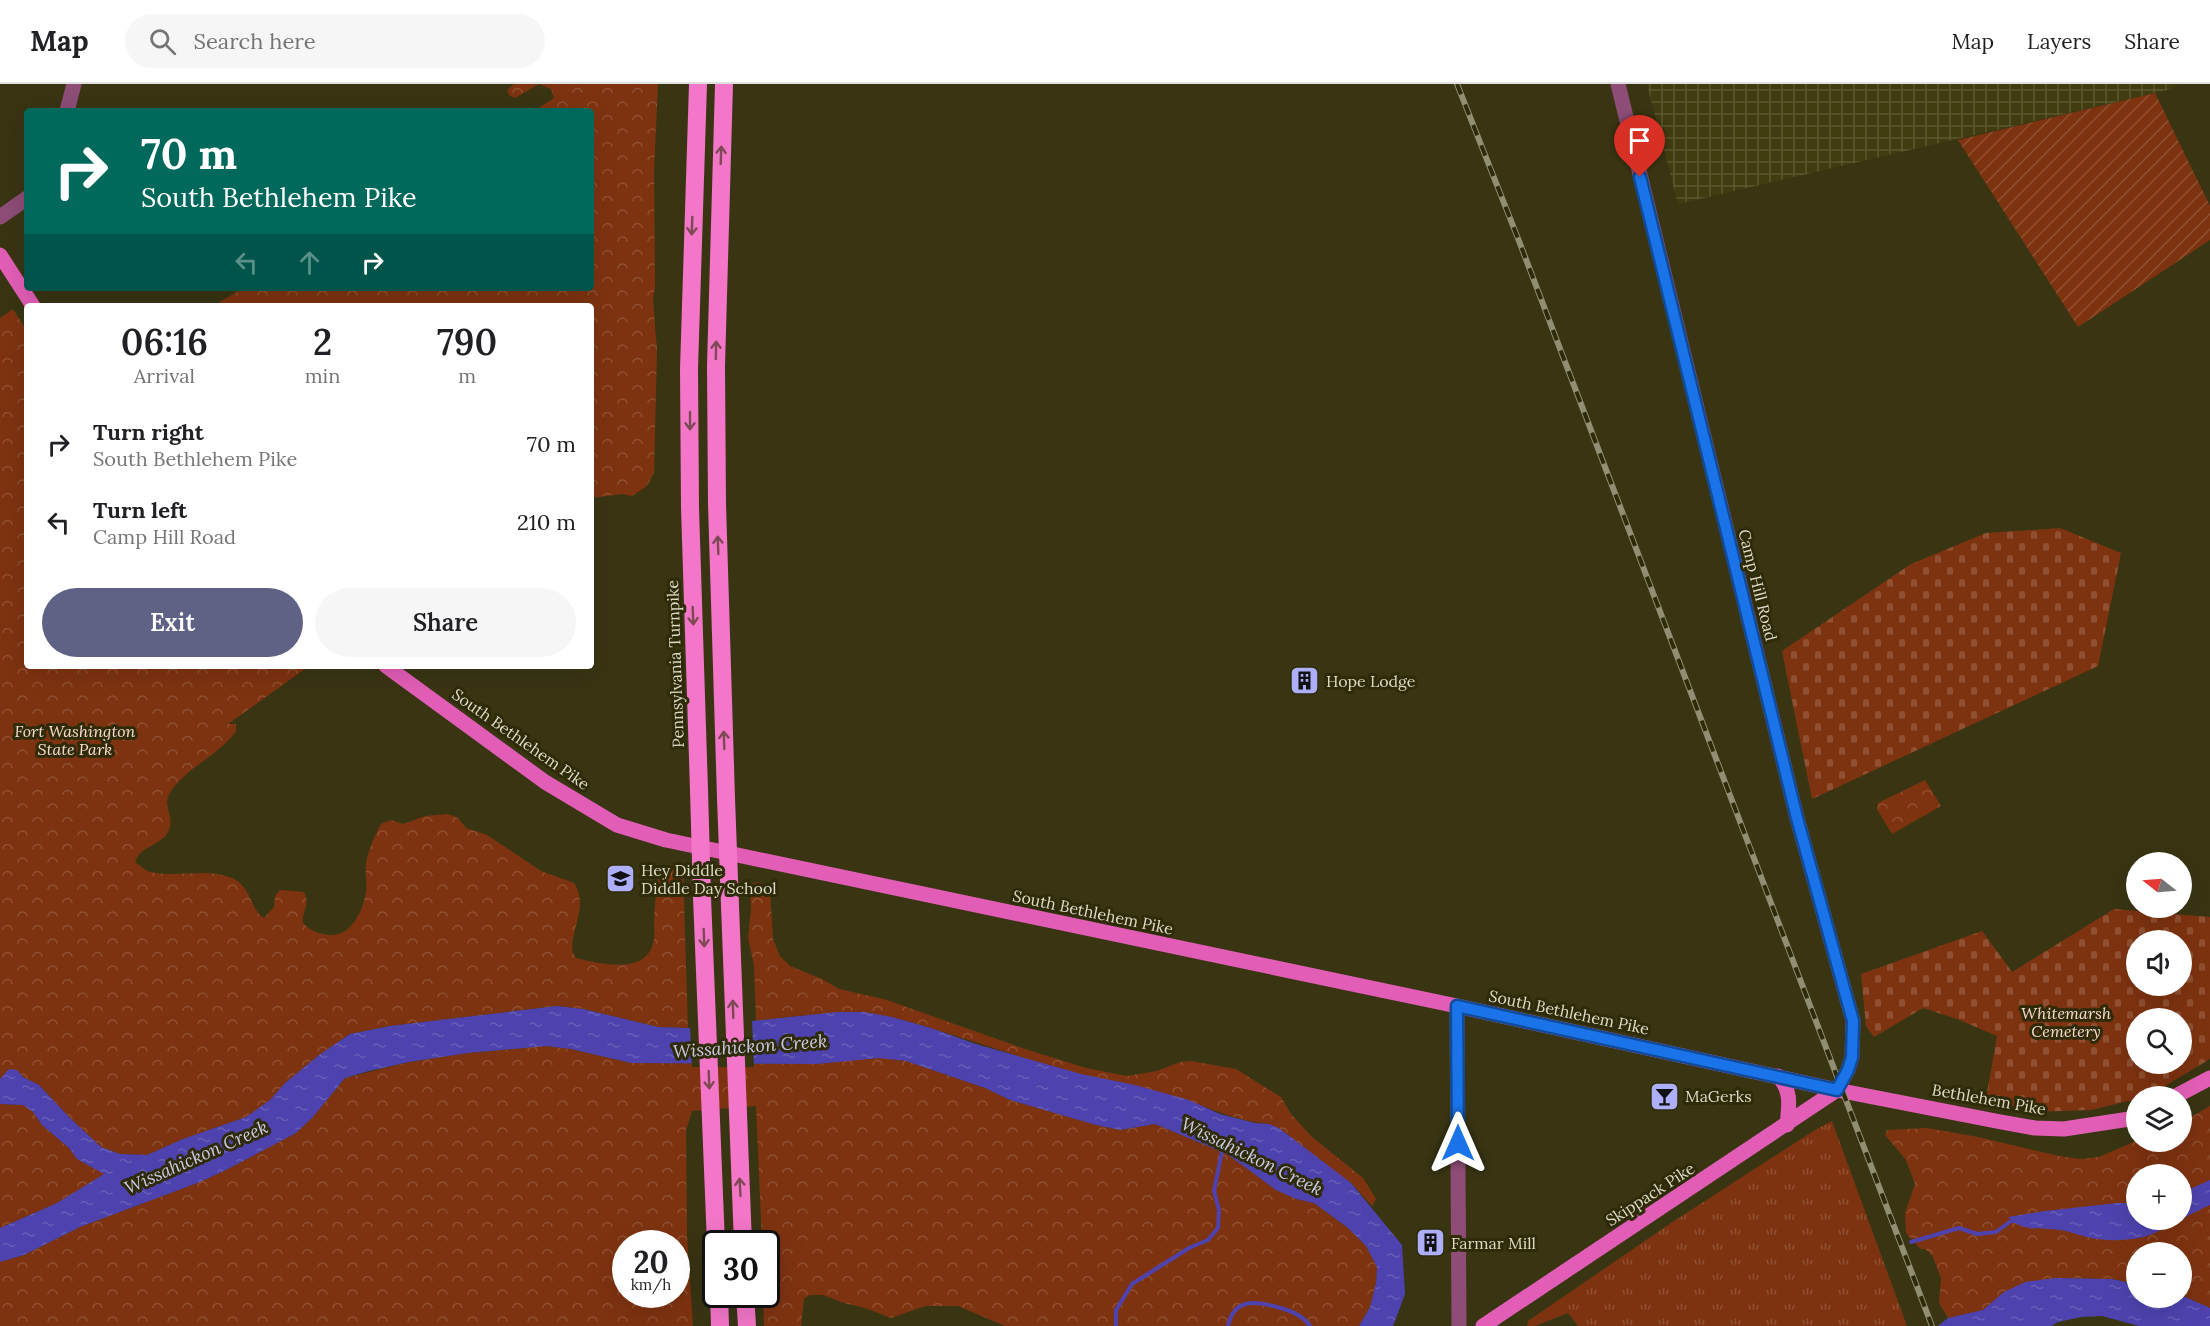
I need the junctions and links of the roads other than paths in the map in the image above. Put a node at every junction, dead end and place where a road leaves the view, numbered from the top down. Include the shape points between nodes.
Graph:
1 (74, 84) edge
2 (698, 84) edge
3 (724, 84) edge
4 (1618, 84) edge
5 (68, 108) edge
6 (24, 200) edge
7 (0, 217) edge
8 (0, 255) edge
9 (31, 303) edge
10 (390, 669) edge
11 (1457, 1006) junction
12 (1778, 1076) junction
13 (2210, 1078) edge
14 (2192, 1088) edge
15 (1837, 1090) junction
16 (2126, 1120) edge
17 (1787, 1125) junction
18 (715, 1230) edge
19 (742, 1230) edge
20 (719, 1308) edge
21 (746, 1308) edge
22 (720, 1326) edge
23 (747, 1326) edge
24 (1459, 1326) edge
25 (1482, 1326) edge

1 - 5 street
2 -> 18 highway, Pennsylvania Turnpike, bridge via 689,381 690,508
19 -> 3 highway, bridge via 717,504 716,366
4 - 15 street, Camp Hill Road via 1797,818 1853,1021 1852,1057
6 - 7 street
8 - 9 main road
10 - 11 main road, South Bethlehem Pike via 520,765 617,825 666,840
11 - 12 main road, South Bethlehem Pike
11 - 24 street
12 - 15 main road, South Bethlehem Pike
12 - 17 main road via 1789,1093
13 - 14 main road
15 - 16 main road, Bethlehem Pike via 2035,1128 2064,1129
15 - 17 main road, Skippack Pike
17 - 25 main road, Skippack Pike
20 - 22 highway
21 - 23 highway

